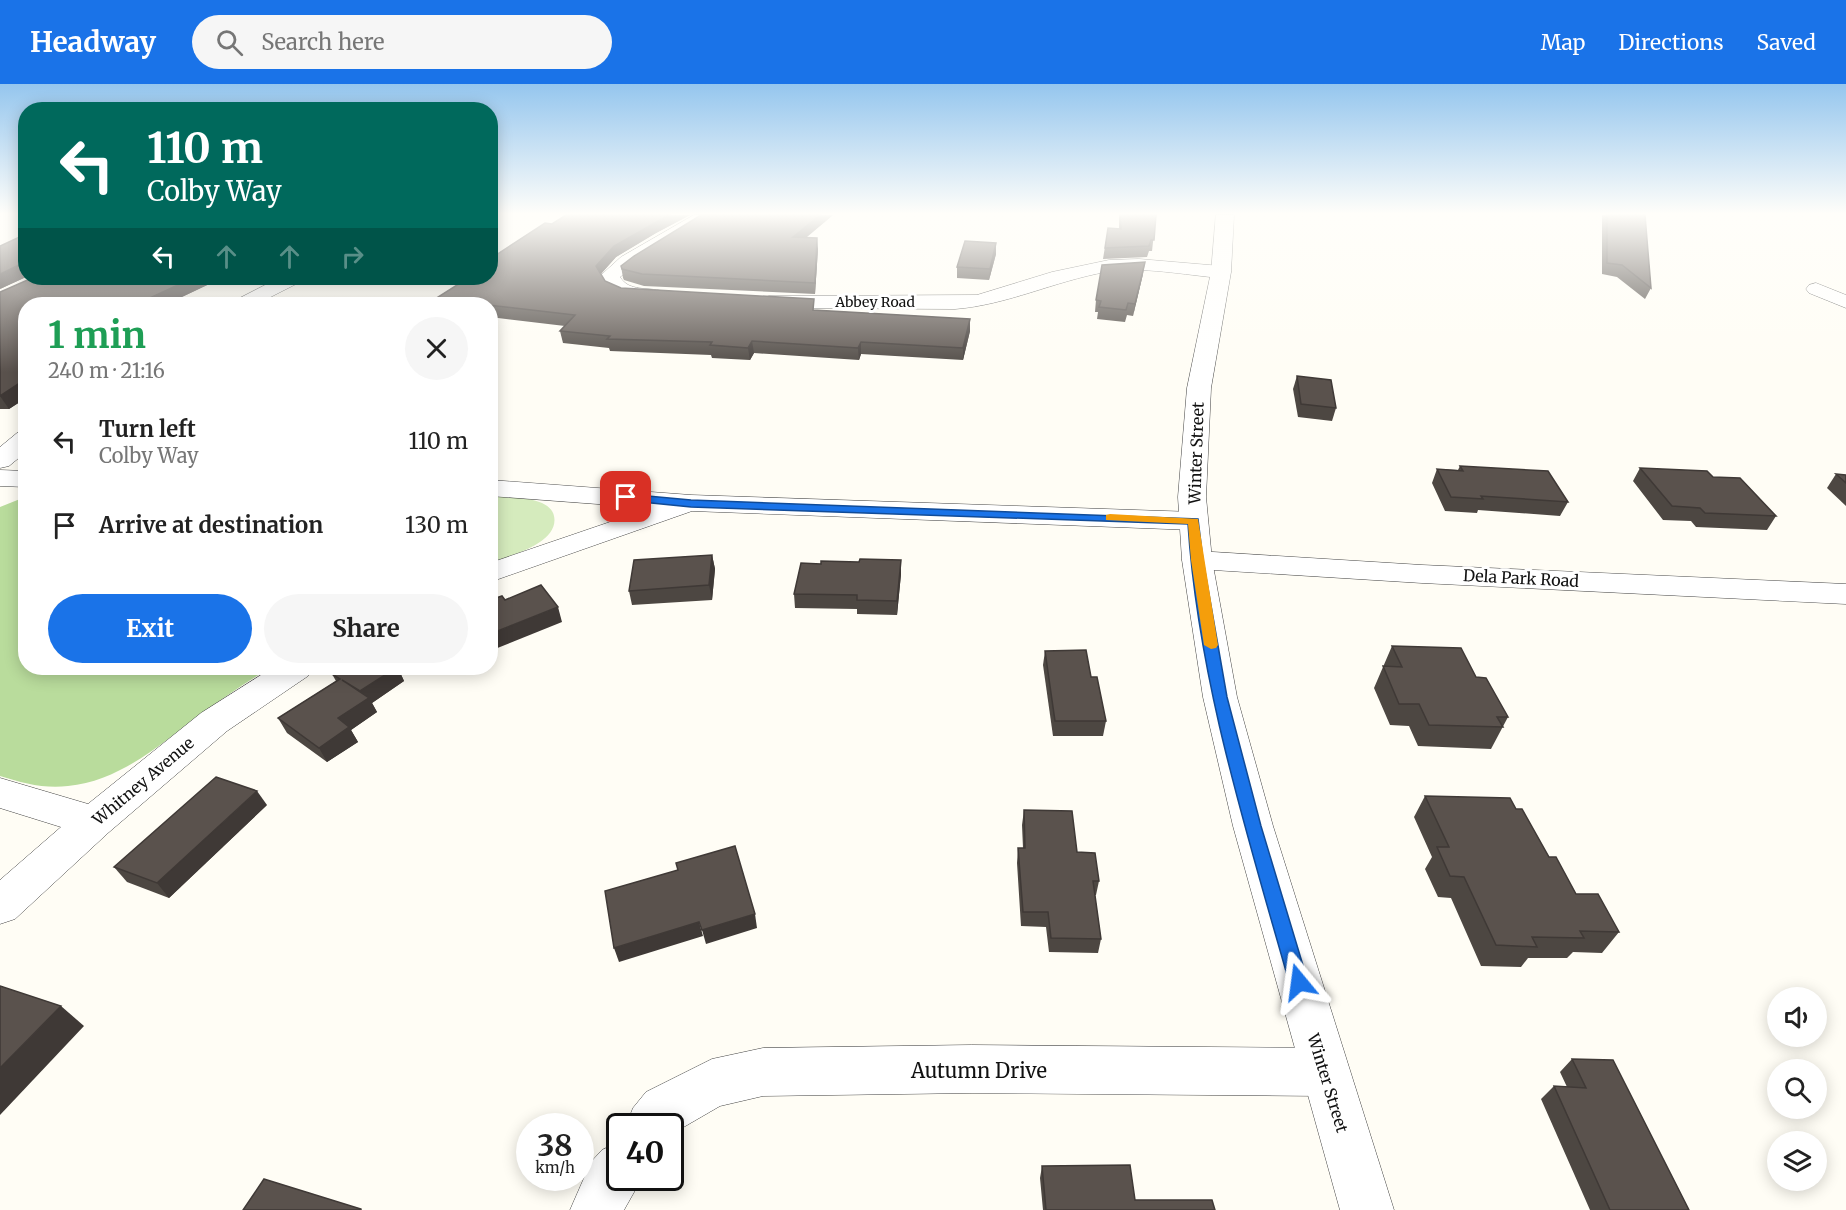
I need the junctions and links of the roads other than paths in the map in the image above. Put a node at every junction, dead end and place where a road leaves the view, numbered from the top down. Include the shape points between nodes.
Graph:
1 (620, 268) edge
2 (1106, 268) edge
3 (1169, 268) edge
4 (1221, 268) edge
5 (1221, 272) junction
6 (280, 285) edge
7 (1816, 289) dead end
8 (677, 296) edge
9 (256, 297) edge
10 (753, 301) edge
11 (1846, 302) edge
12 (18, 445) edge
13 (0, 460) edge
14 (0, 478) edge
15 (18, 479) edge
16 (498, 489) edge
17 (691, 503) junction
18 (1194, 521) junction
19 (1197, 560) junction
20 (498, 570) edge
21 (1846, 594) edge
22 (285, 675) edge
23 (0, 793) edge
24 (94, 822) junction
25 (0, 906) edge
26 (1324, 1072) junction
27 (661, 1113) edge
28 (606, 1190) edge
29 (597, 1210) edge
30 (1367, 1210) edge

1 - 8 street via 610,276 615,286 624,291
2 - 10 street, Abbey Road via 1052,278 979,301
3 - 5 street, Abbey Road
4 - 5 street, Winter Street
5 - 18 street, Winter Street via 1198,388
6 - 9 street
7 - 11 street
12 - 13 street
14 - 15 street
16 - 17 street
17 - 18 street
17 - 20 street
18 - 19 street, Winter Street
19 - 21 street, Dela Park Road
19 - 26 street, Winter Street via 1220,697
22 - 24 street, Whitney Avenue via 214,722
23 - 24 street
24 - 25 street, Whitney Avenue
26 - 27 street, Autumn Drive via 763,1072 712,1083
26 - 30 street, Winter Street
28 - 29 street

